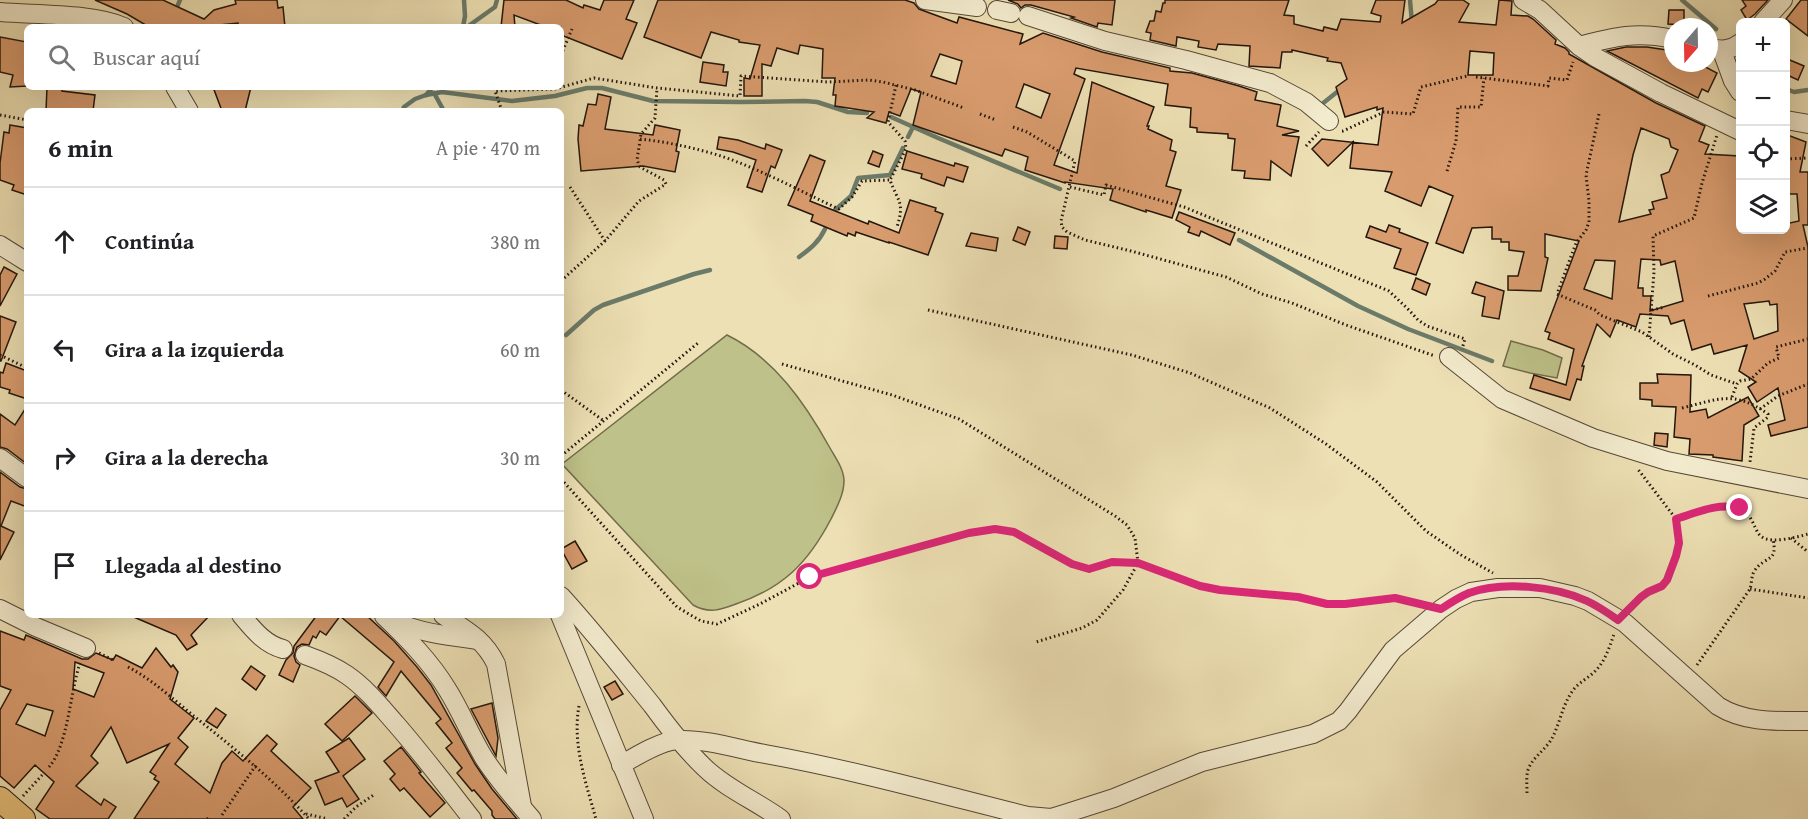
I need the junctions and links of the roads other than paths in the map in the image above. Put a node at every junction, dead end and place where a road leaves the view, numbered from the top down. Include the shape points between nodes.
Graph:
1 (925, 0) edge
2 (1523, 0) edge
3 (1782, 0) edge
4 (977, 7) dead end
5 (0, 12) edge
6 (1012, 13) dead end
7 (1766, 18) edge
8 (116, 24) edge
9 (1664, 37) edge
10 (1579, 46) junction
11 (1736, 46) edge
12 (1718, 49) edge
13 (1718, 54) edge
14 (1736, 86) edge
15 (177, 90) edge
16 (187, 108) edge
17 (1329, 121) road end
18 (1790, 121) edge
19 (1808, 124) edge
20 (1736, 129) edge
21 (0, 245) edge
22 (24, 260) edge
23 (1449, 357) road end
24 (0, 458) edge
25 (24, 476) edge
26 (1808, 489) edge
27 (564, 599) edge
28 (0, 609) edge
29 (243, 618) edge
30 (385, 618) edge
31 (388, 618) edge
32 (448, 618) edge
33 (561, 618) edge
34 (479, 641) junction
35 (86, 648) road end
36 (283, 649) dead end
37 (304, 655) dead end
38 (1808, 721) edge
39 (679, 740) junction
40 (621, 765) junction
41 (527, 813) edge
42 (472, 819) edge
43 (644, 819) edge
44 (781, 819) edge

1 - 4 street
2 - 10 street via 1540,10
3 - 7 street
5 - 8 street via 88,18
6 - 17 street via 1270,83 1306,102
9 - 10 street via 1639,34
10 - 20 street via 1661,93
11 - 12 street
13 - 14 street
15 - 16 street
18 - 19 street
21 - 22 street
23 - 26 street via 1502,399 1593,438 1667,461
24 - 25 street
27 - 39 street
28 - 35 street
29 - 36 street via 255,632
30 - 41 street via 426,659 447,688 483,756
31 - 34 street via 406,626
32 - 34 street
33 - 40 street
34 - 41 street via 496,664
37 - 42 street via 337,669 381,706
38 - 39 street via 1762,720 1718,706 1618,620 1588,601 1540,588 1519,587 1471,592 1441,609 1393,650 1348,711 1326,728 1202,762 1114,798 1051,818 1028,816 793,759
39 - 40 street
39 - 44 street via 713,775
40 - 43 street

